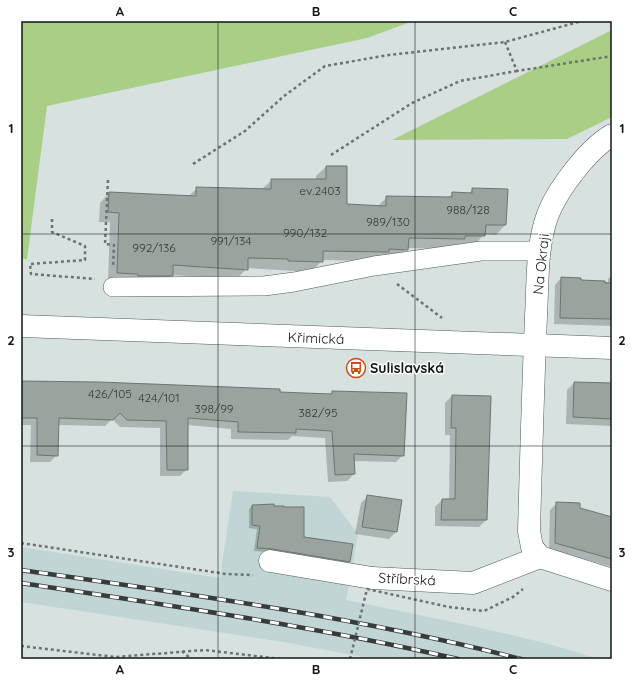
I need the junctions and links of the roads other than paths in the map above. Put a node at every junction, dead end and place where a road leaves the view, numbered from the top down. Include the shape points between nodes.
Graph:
1 (612, 135) edge
2 (540, 251) junction
3 (113, 283) road end
4 (21, 326) edge
5 (534, 346) junction
6 (612, 348) edge
7 (540, 557) junction
8 (270, 561) road end
9 (612, 580) edge

1 - 2 street, Na Okraji via 578,165 563,186 548,214
2 - 3 street via 481,251 374,266 264,286
2 - 5 street, Na Okraji
4 - 5 street, Křimická
5 - 6 street, Křimická
5 - 7 street via 529,538
7 - 8 street, Stříbrská via 472,583 372,578
7 - 9 street

